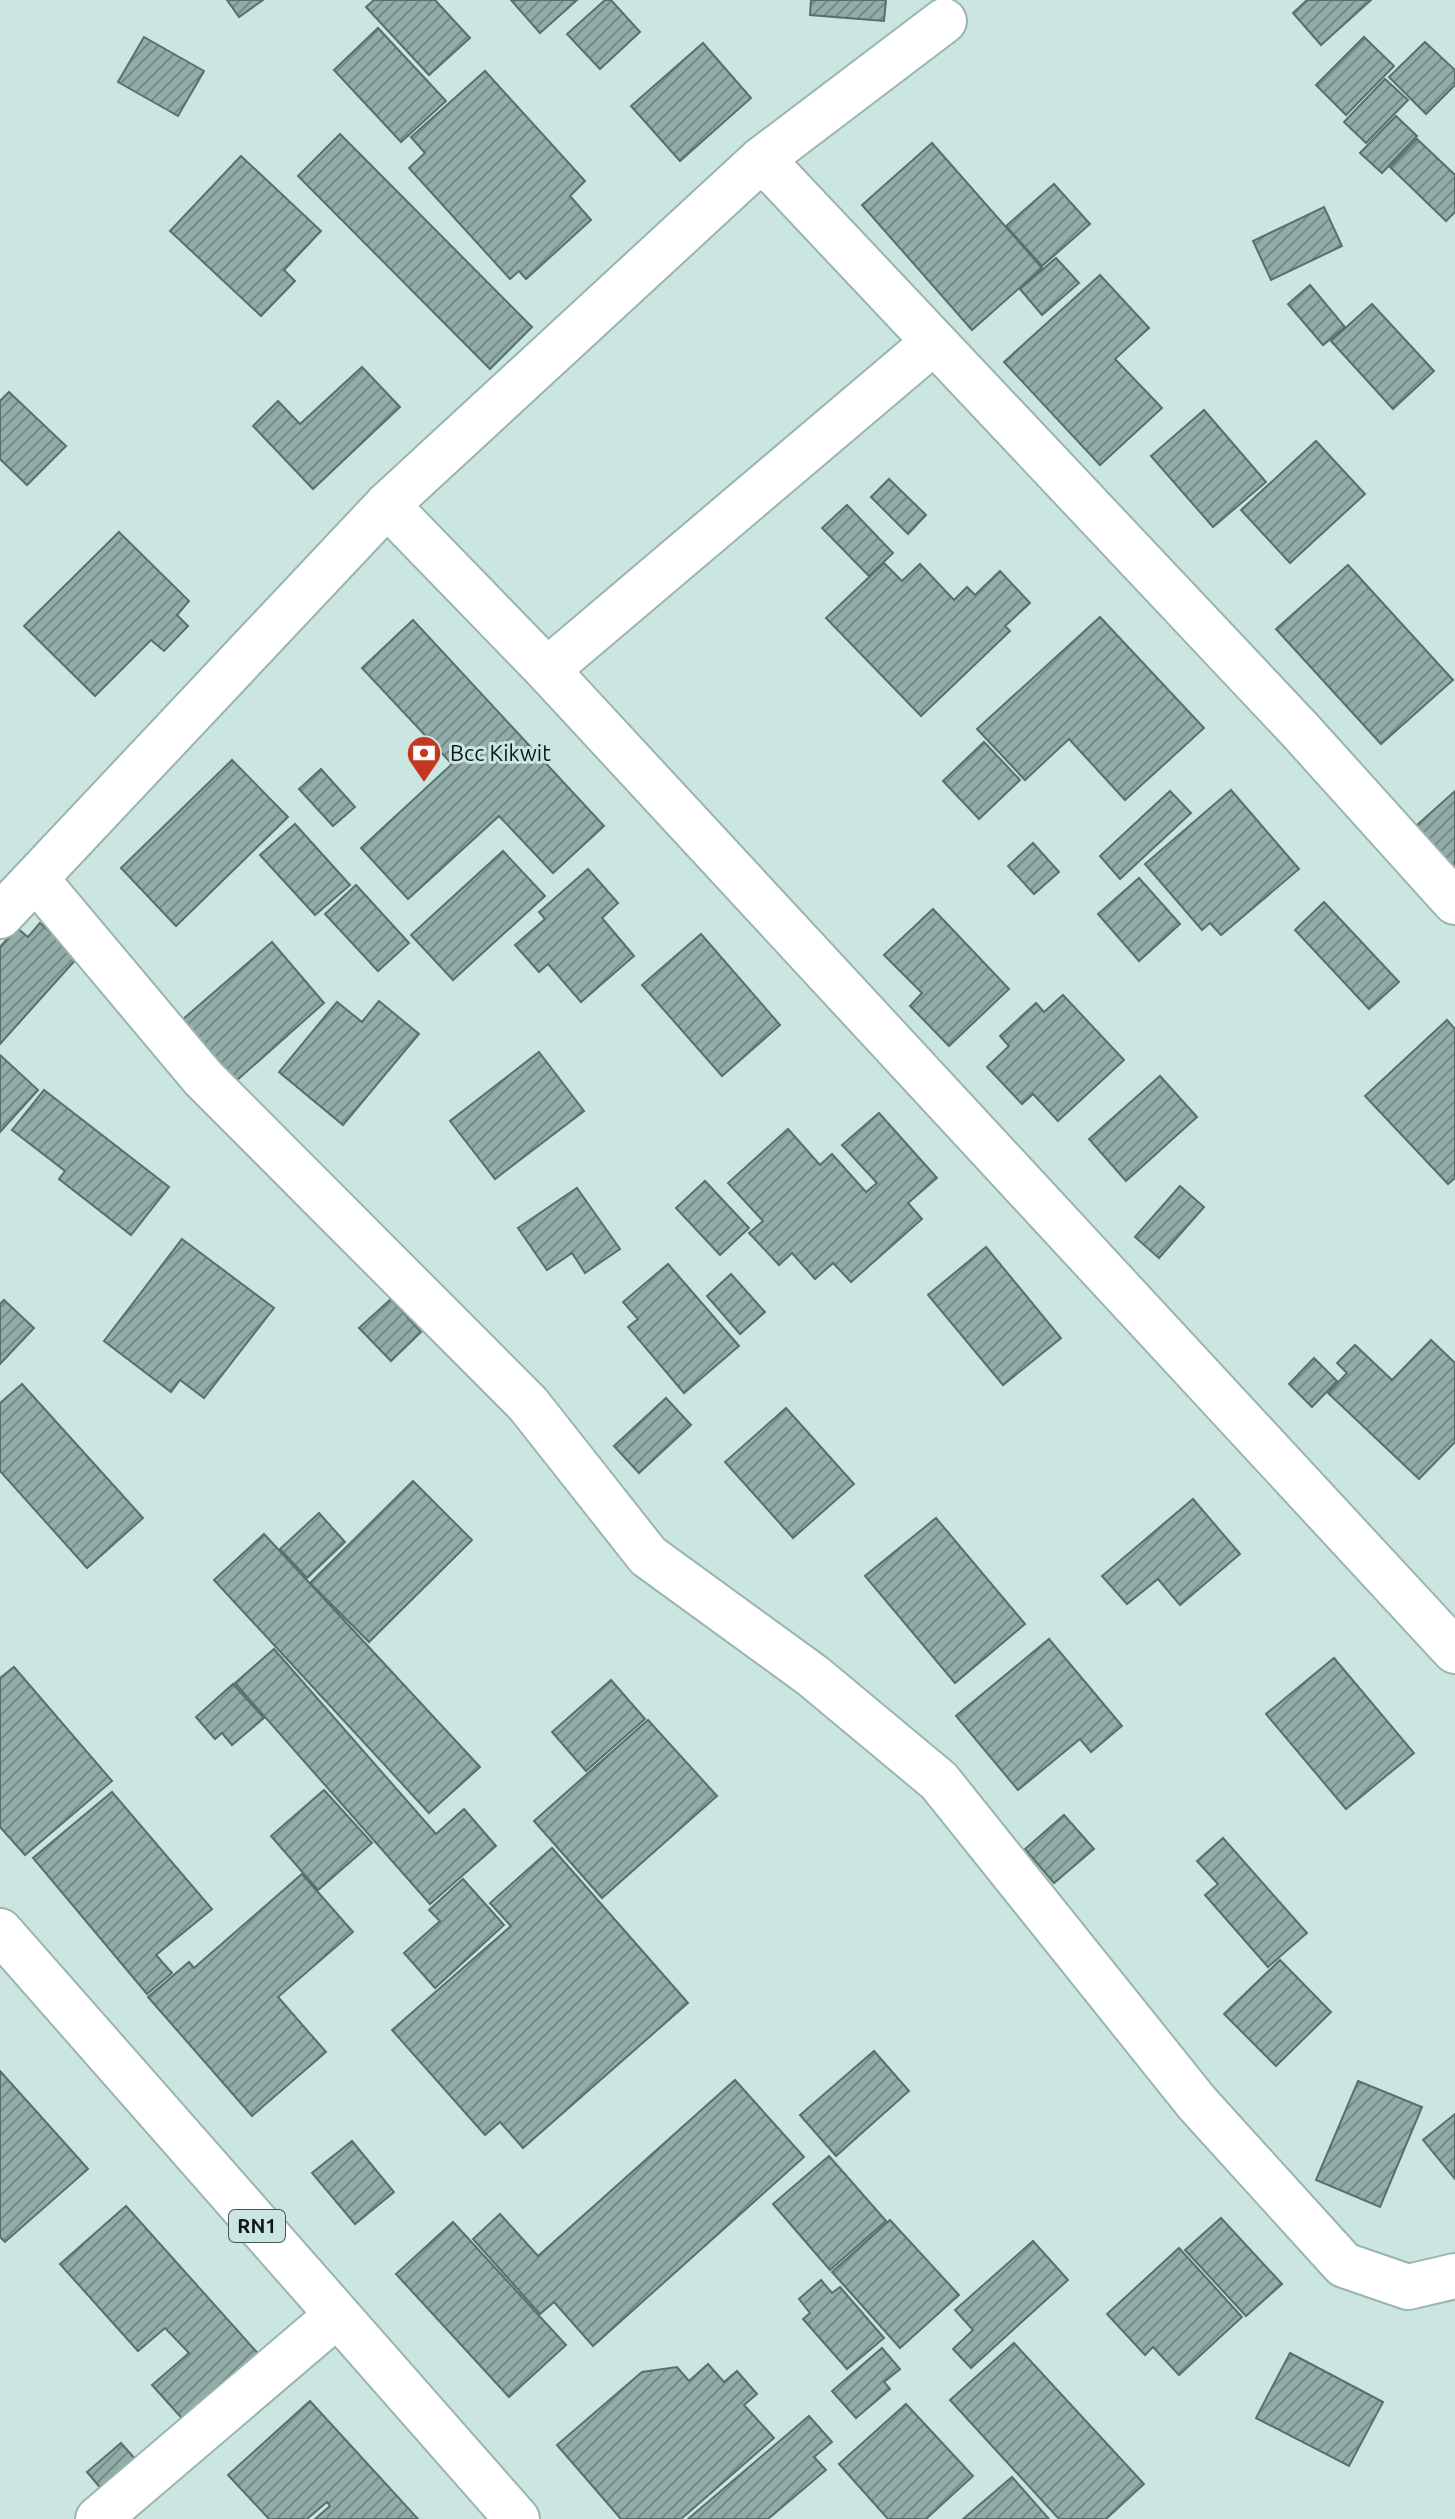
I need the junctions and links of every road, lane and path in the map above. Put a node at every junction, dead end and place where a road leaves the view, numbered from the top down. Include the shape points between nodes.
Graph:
1 (944, 21) dead end
2 (762, 159) junction
3 (934, 342) junction
4 (387, 505) junction
5 (547, 670) junction
6 (36, 879) junction
7 (1455, 902) edge
8 (0, 916) edge
9 (1455, 1651) edge
10 (0, 1931) edge
11 (1455, 2276) edge
12 (336, 2316) junction
13 (98, 2519) edge
14 (517, 2519) edge

1 - 2 main road
2 - 3 main road
2 - 4 main road
3 - 5 main road
3 - 7 main road
4 - 5 main road
4 - 6 main road
5 - 9 main road
6 - 8 main road
6 - 11 main road via 203,1078 528,1404 648,1556 813,1676 939,1781 1197,2103 1344,2265 1408,2287
10 - 12 main road, RN1
12 - 13 main road
12 - 14 main road, RN1

